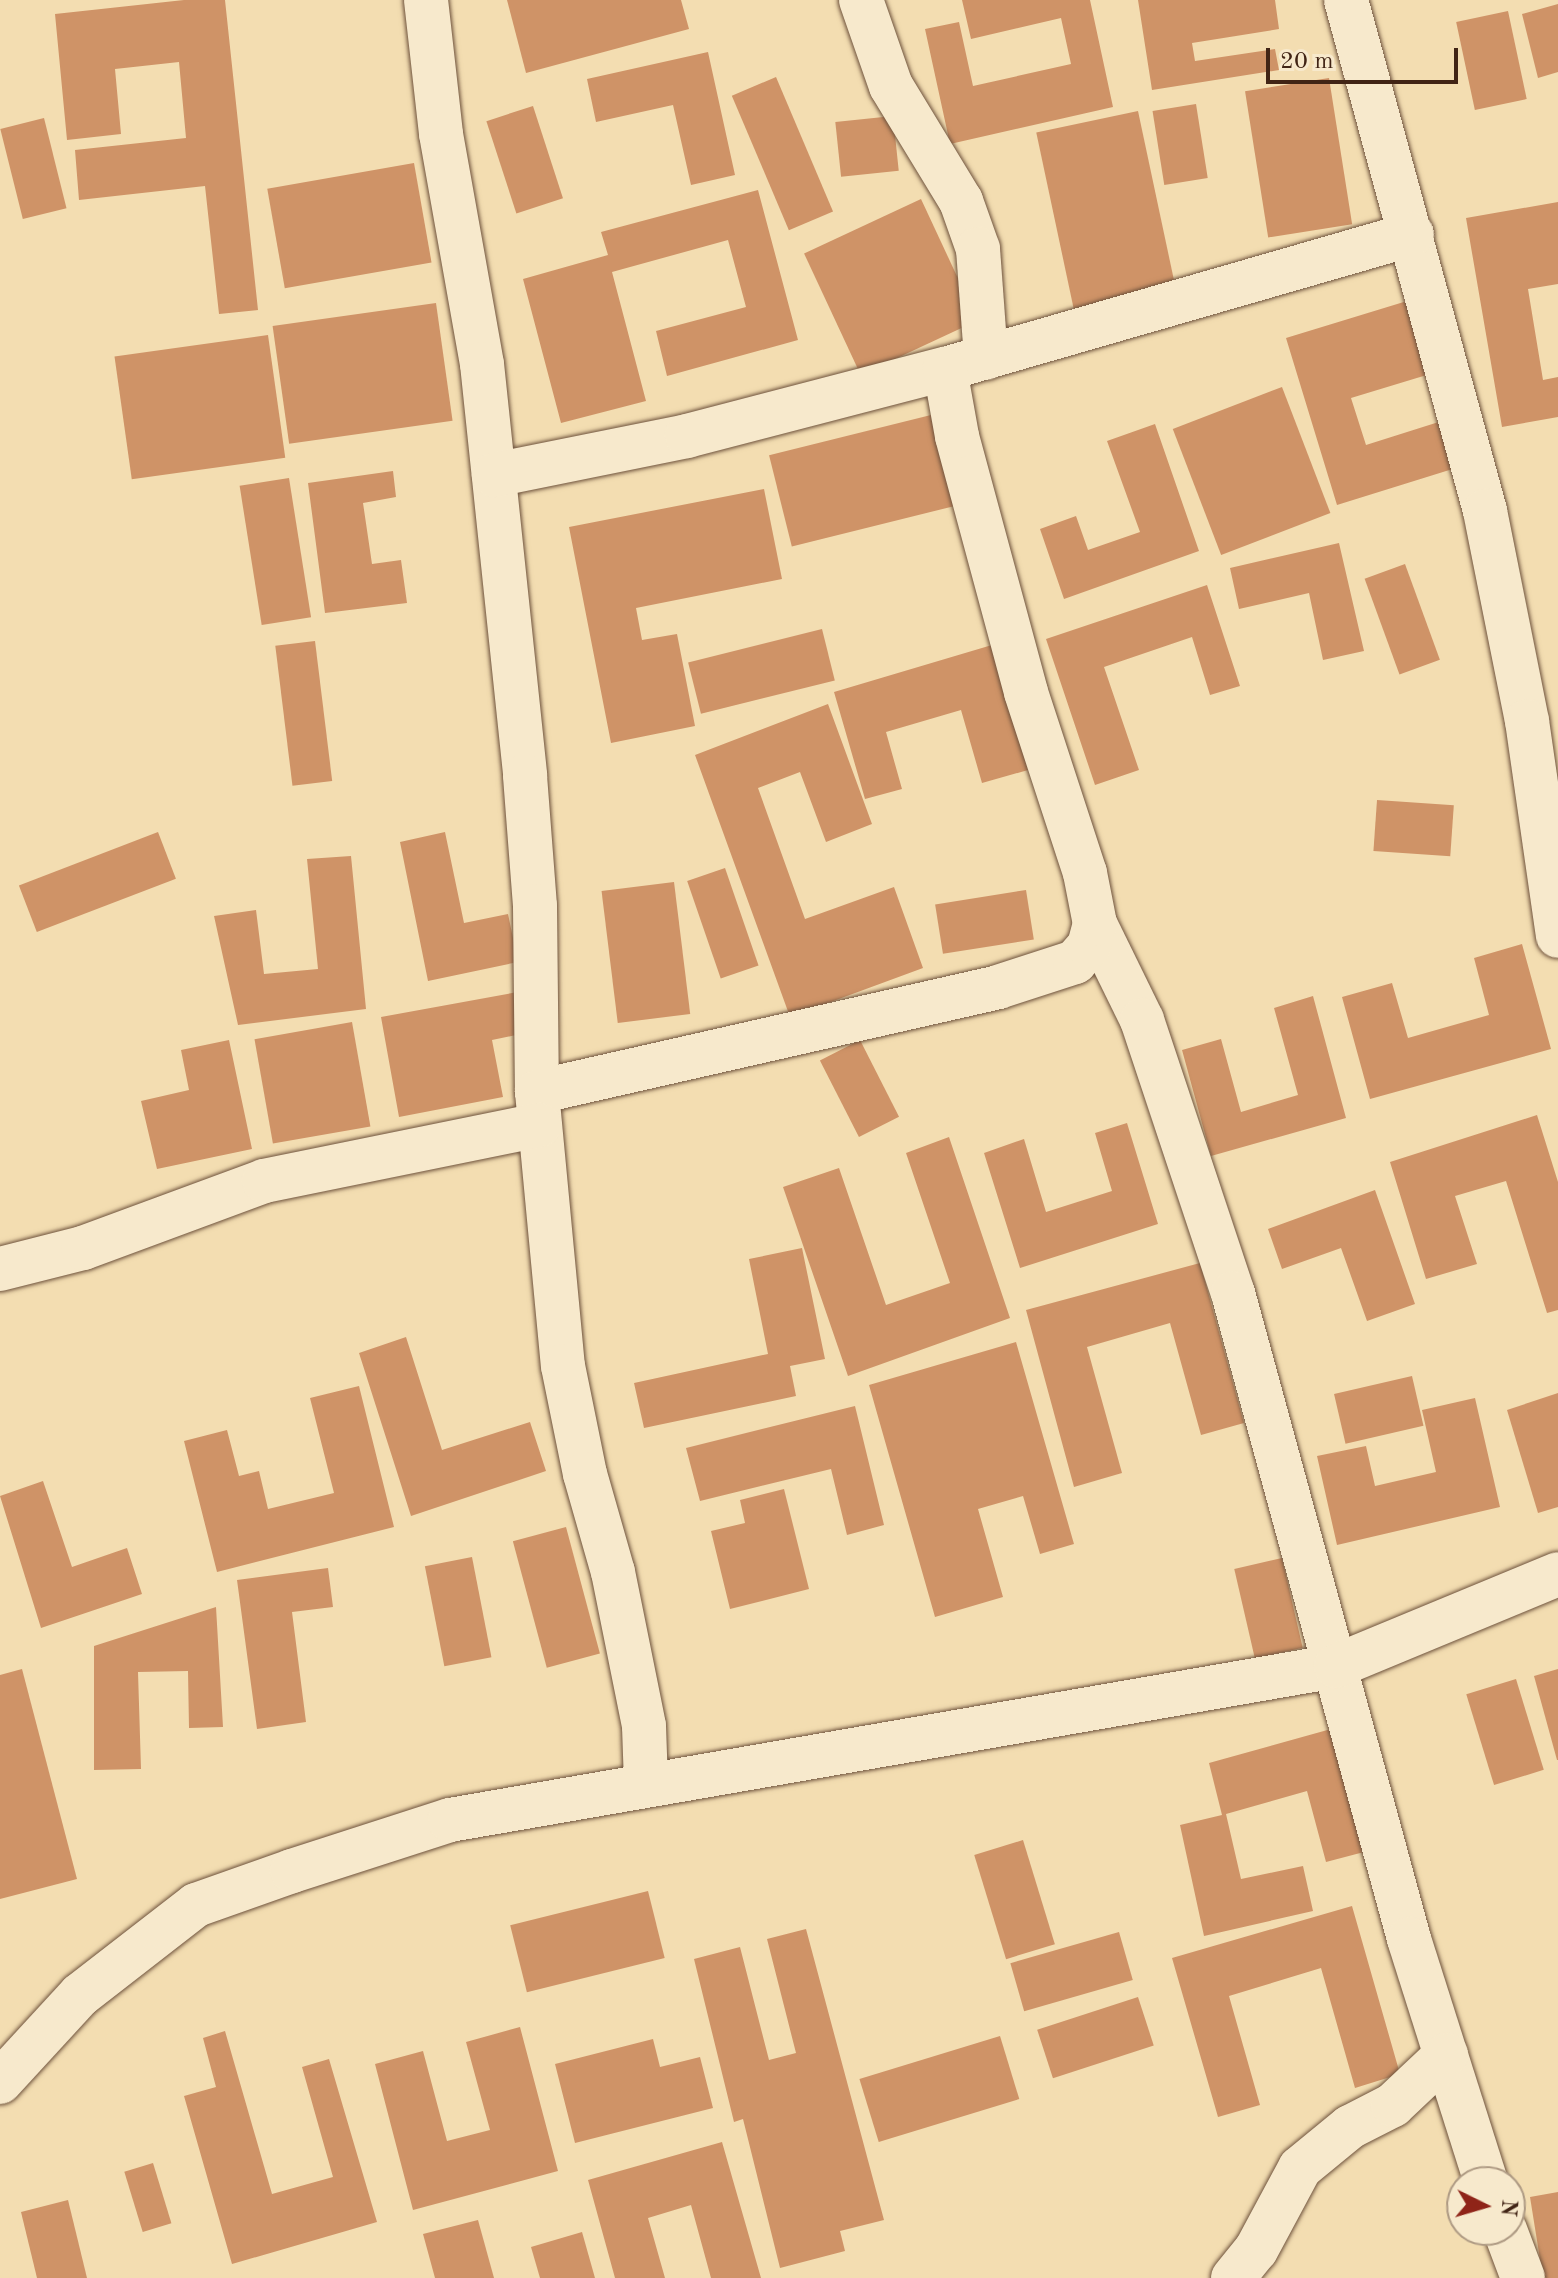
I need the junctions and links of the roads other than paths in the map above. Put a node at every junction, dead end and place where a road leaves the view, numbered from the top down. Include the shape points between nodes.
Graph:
1 (426, 0) edge
2 (861, 0) edge
3 (1346, 0) edge
4 (1412, 234) junction
5 (966, 364) junction
6 (494, 475) junction
7 (1095, 924) junction
8 (1558, 936) edge
9 (538, 1108) junction
10 (0, 1269) edge
11 (1558, 1574) edge
12 (1336, 1666) junction
13 (646, 1784) junction
14 (1446, 2055) junction
15 (0, 2082) edge
16 (1481, 2166) edge
17 (1511, 2246) edge
18 (1233, 2278) edge
19 (1523, 2278) edge

1 - 6 street via 441,134 482,364
2 - 5 street via 891,86 961,201 978,249
3 - 4 street
4 - 5 street
4 - 8 street via 1485,511 1527,721
5 - 6 street via 687,436
5 - 7 street via 957,436 1026,692 1085,873
6 - 9 street via 535,906
7 - 9 street via 1089,946 1075,962
7 - 12 street via 1142,1020 1233,1293
9 - 10 street via 264,1181 83,1248
9 - 13 street via 563,1366 629,1649 644,1726
11 - 12 street
12 - 13 street
12 - 14 street
13 - 15 street via 450,1820 196,1905 80,1995
14 - 16 street
14 - 18 street via 1393,2105 1350,2127 1300,2168 1256,2250
17 - 19 street

